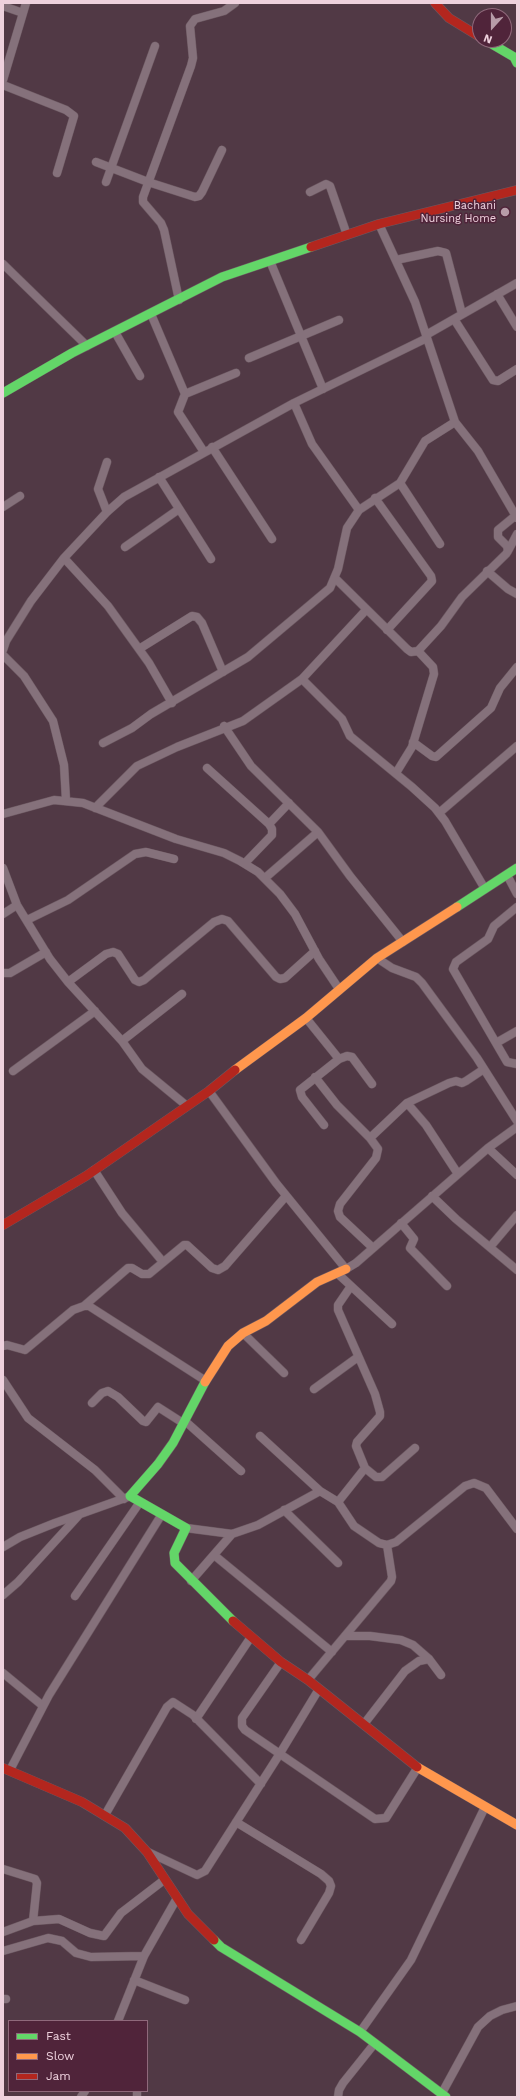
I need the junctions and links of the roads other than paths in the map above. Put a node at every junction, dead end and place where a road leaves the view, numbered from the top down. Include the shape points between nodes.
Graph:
1 (26, 3) edge
2 (235, 3) edge
3 (435, 3) edge
4 (3, 6) edge
5 (23, 13) junction
6 (472, 32) edge
7 (155, 46) dead end
8 (499, 48) edge
9 (517, 63) edge
10 (3, 80) edge
11 (3, 85) edge
12 (222, 150) dead end
13 (96, 162) dead end
14 (111, 168) junction
15 (58, 173) dead end
16 (106, 182) dead end
17 (148, 182) junction
18 (517, 190) edge
19 (310, 192) dead end
20 (379, 224) junction
21 (347, 235) junction
22 (396, 260) junction
23 (270, 261) junction
24 (3, 264) edge
25 (517, 283) edge
26 (496, 294) junction
27 (179, 300) junction
28 (151, 314) junction
29 (462, 314) junction
30 (454, 319) junction
31 (339, 320) dead end
32 (517, 327) edge
33 (115, 332) junction
34 (301, 336) junction
35 (427, 336) junction
36 (87, 346) junction
37 (249, 358) dead end
38 (517, 369) edge
39 (236, 373) dead end
40 (140, 376) dead end
41 (323, 388) junction
42 (3, 393) edge
43 (185, 394) junction
44 (294, 403) junction
45 (455, 422) junction
46 (212, 447) junction
47 (204, 452) junction
48 (107, 462) dead end
49 (159, 477) junction
50 (400, 483) junction
51 (20, 496) dead end
52 (375, 498) junction
53 (3, 507) edge
54 (179, 509) junction
55 (359, 510) junction
56 (107, 512) junction
57 (516, 517) edge
58 (517, 534) edge
59 (272, 539) dead end
60 (440, 544) dead end
61 (125, 547) dead end
62 (508, 551) junction
63 (64, 558) junction
64 (211, 559) dead end
65 (487, 571) junction
66 (336, 579) junction
67 (517, 594) edge
68 (366, 610) junction
69 (387, 630) junction
70 (140, 649) junction
71 (3, 650) edge
72 (418, 651) junction
73 (3, 655) edge
74 (517, 667) edge
75 (223, 672) junction
76 (302, 679) junction
77 (172, 702) junction
78 (224, 726) junction
79 (414, 742) junction
80 (102, 743) dead end
81 (517, 746) edge
82 (207, 768) dead end
83 (396, 774) junction
84 (66, 800) junction
85 (289, 802) junction
86 (95, 808) junction
87 (439, 813) junction
88 (3, 814) edge
89 (268, 824) junction
90 (318, 832) junction
91 (174, 859) dead end
92 (245, 863) junction
93 (3, 868) edge
94 (517, 868) edge
95 (507, 875) junction
96 (265, 878) junction
97 (485, 889) junction
98 (517, 894) edge
99 (17, 905) junction
100 (517, 907) edge
101 (3, 914) edge
102 (27, 920) junction
103 (403, 942) junction
104 (315, 951) junction
105 (46, 952) junction
106 (378, 958) junction
107 (3, 974) edge
108 (68, 982) junction
109 (339, 989) junction
110 (182, 994) dead end
111 (95, 1011) junction
112 (306, 1018) junction
113 (517, 1031) edge
114 (122, 1041) junction
115 (496, 1043) junction
116 (339, 1058) junction
117 (517, 1064) edge
118 (484, 1070) junction
119 (13, 1071) dead end
120 (315, 1077) junction
121 (372, 1084) dead end
122 (209, 1091) junction
123 (407, 1103) junction
124 (187, 1106) junction
125 (517, 1121) edge
126 (324, 1125) dead end
127 (517, 1127) edge
128 (370, 1138) junction
129 (488, 1148) junction
130 (94, 1170) junction
131 (458, 1174) junction
132 (517, 1175) edge
133 (286, 1196) junction
134 (432, 1196) junction
135 (517, 1215) edge
136 (402, 1223) junction
137 (3, 1225) edge
138 (490, 1247) junction
139 (373, 1248) junction
140 (163, 1262) junction
141 (346, 1269) junction
142 (517, 1270) edge
143 (337, 1273) junction
144 (351, 1286) junction
145 (447, 1286) dead end
146 (84, 1306) junction
147 (392, 1324) dead end
148 (243, 1333) junction
149 (3, 1346) edge
150 (358, 1357) junction
151 (284, 1373) dead end
152 (3, 1380) edge
153 (206, 1381) junction
154 (314, 1390) dead end
155 (92, 1403) dead end
156 (184, 1422) junction
157 (260, 1436) dead end
158 (415, 1448) dead end
159 (365, 1468) junction
160 (241, 1471) dead end
161 (320, 1491) junction
162 (127, 1498) junction
163 (140, 1502) junction
164 (338, 1502) junction
165 (284, 1510) junction
166 (79, 1514) junction
167 (162, 1514) junction
168 (186, 1528) junction
169 (517, 1529) edge
170 (232, 1534) junction
171 (387, 1545) junction
172 (3, 1547) edge
173 (214, 1555) junction
174 (338, 1563) dead end
175 (191, 1581) junction
176 (3, 1595) edge
177 (75, 1596) dead end
178 (345, 1636) junction
179 (251, 1637) junction
180 (332, 1652) junction
181 (429, 1659) junction
182 (281, 1662) junction
183 (3, 1673) edge
184 (441, 1675) dead end
185 (308, 1680) junction
186 (319, 1689) junction
187 (43, 1706) junction
188 (196, 1719) junction
189 (364, 1724) junction
190 (279, 1755) junction
191 (418, 1767) junction
192 (6, 1769) edge
193 (261, 1784) junction
194 (485, 1807) junction
195 (105, 1815) junction
196 (236, 1822) junction
197 (517, 1825) edge
198 (147, 1852) junction
199 (3, 1869) edge
200 (164, 1880) junction
201 (177, 1898) junction
202 (33, 1921) junction
203 (3, 1932) edge
204 (302, 1940) dead end
205 (3, 1951) edge
206 (144, 1956) junction
207 (134, 1980) junction
208 (185, 2000) dead end
209 (517, 2006) edge
210 (118, 2020) edge
211 (360, 2032) junction
212 (375, 2043) junction
213 (444, 2095) edge
214 (338, 2097) edge

1 - 5 street
2 - 17 street via 224,11 195,19 190,26 193,58 191,66
3 - 6 street via 449,18
4 - 5 street
5 - 10 street
7 - 14 street
8 - 9 street via 514,57
11 - 15 street via 66,110 74,116
12 - 17 street via 199,196 195,197
13 - 14 street
14 - 16 street
14 - 17 street
17 - 27 street via 142,199 164,230
18 - 20 street
19 - 21 street via 326,184 330,186
20 - 21 street
20 - 22 street
21 - 23 street
22 - 29 street via 438,251 446,253
22 - 35 street
23 - 27 street via 222,277
23 - 34 street
24 - 36 street
25 - 26 street
26 - 29 street
26 - 32 street
27 - 28 street
28 - 33 street
28 - 43 street
29 - 30 street
30 - 35 street
30 - 38 street via 493,380 498,381
31 - 34 street
33 - 36 street
33 - 40 street
34 - 37 street
34 - 41 street
35 - 41 street
35 - 45 street
36 - 42 street
39 - 43 street
41 - 44 street
43 - 47 street via 178,412
44 - 46 street
44 - 55 street via 312,444
45 - 50 street via 425,441
45 - 57 street via 478,451
46 - 47 street
46 - 59 street
47 - 49 street
48 - 56 street via 98,488
49 - 54 street
49 - 56 street via 124,497
50 - 52 street
50 - 60 street
51 - 53 street
52 - 55 street
52 - 69 street via 432,581
54 - 61 street
54 - 64 street
55 - 66 street via 347,528
56 - 63 street
57 - 62 street via 497,533
58 - 62 street
62 - 65 street
63 - 70 street via 108,606
63 - 71 street via 31,601
65 - 67 street
65 - 72 street
66 - 68 street
66 - 75 street via 330,588 248,657
68 - 69 street
68 - 76 street
69 - 72 street via 411,652
70 - 75 street via 192,616 198,617
70 - 77 street
72 - 79 street via 435,670
73 - 84 street via 24,676 53,721 64,765
74 - 79 street via 500,688 491,708 436,757
75 - 77 street
76 - 78 street via 243,720
76 - 83 street via 342,719 350,736
77 - 80 street via 132,728
78 - 85 street via 251,766
78 - 86 street via 137,766
79 - 83 street
81 - 87 street
82 - 89 street
83 - 87 street
84 - 86 street
84 - 88 street via 54,800
85 - 89 street
85 - 90 street
86 - 92 street via 176,839 224,853
87 - 97 street
89 - 92 street via 272,835
90 - 96 street
90 - 103 street
91 - 102 street via 146,852 135,854 68,900
92 - 96 street
93 - 99 street
94 - 95 street
95 - 97 street
95 - 98 street
96 - 104 street via 295,914
97 - 103 street
99 - 101 street
99 - 102 street
100 - 115 street via 494,926 488,939 456,962 453,969
102 - 105 street
103 - 106 street
104 - 108 street via 285,978 280,979 228,921 222,919 214,922 144,980 135,980 118,954 113,952
104 - 109 street
105 - 107 street via 10,973
105 - 108 street
106 - 109 street
106 - 118 street via 392,968 416,977
108 - 111 street
109 - 112 street
110 - 114 street
111 - 114 street
111 - 119 street
112 - 116 street
112 - 122 street via 244,1062
113 - 115 street
114 - 124 street via 142,1069
115 - 117 street via 507,1062
116 - 120 street
116 - 121 street via 352,1057
118 - 123 street via 462,1083 449,1083
118 - 125 street
120 - 126 street via 300,1093
120 - 128 street via 336,1105
122 - 124 street
122 - 133 street
123 - 128 street
123 - 131 street via 426,1125
124 - 130 street
127 - 129 street
128 - 139 street via 378,1154 340,1204 338,1211 340,1217
129 - 131 street
129 - 132 street
130 - 137 street
130 - 140 street via 122,1213
131 - 134 street
133 - 140 street via 225,1266 218,1270 212,1268 184,1244
133 - 141 street
134 - 136 street
134 - 138 street
135 - 138 street
136 - 139 street
136 - 145 street via 414,1239 410,1248
138 - 142 street
139 - 141 street
140 - 146 street via 146,1275 128,1268
141 - 143 street
143 - 144 street
143 - 148 street via 317,1282 266,1321
144 - 147 street
144 - 150 street via 338,1305 338,1310
146 - 149 street via 73,1310 25,1350
146 - 153 street via 89,1306
148 - 151 street
148 - 153 street via 228,1346
150 - 154 street
150 - 159 street via 375,1394 380,1412 380,1416 357,1442 356,1446
152 - 162 street via 28,1418
153 - 156 street
155 - 156 street via 108,1391 143,1421 146,1422 158,1407
156 - 160 street
156 - 162 street via 158,1464
157 - 161 street
158 - 159 street via 382,1477
159 - 164 street
161 - 164 street
161 - 165 street
162 - 163 street
162 - 166 street
163 - 167 street
163 - 177 street
164 - 171 street via 354,1526 379,1543
165 - 170 street via 258,1525
165 - 174 street
166 - 172 street via 20,1537
166 - 176 street via 18,1582
167 - 168 street
167 - 187 street
168 - 170 street
168 - 175 street via 174,1553 174,1563
169 - 171 street via 486,1488 474,1483 464,1486 396,1542
170 - 173 street
171 - 178 street via 391,1581
173 - 175 street
173 - 180 street
175 - 179 street
178 - 180 street
178 - 181 street via 400,1640 413,1645
179 - 182 street
179 - 188 street
180 - 185 street
181 - 184 street
181 - 189 street via 405,1671
182 - 185 street
182 - 190 street via 242,1718 245,1730
183 - 187 street
185 - 186 street
186 - 189 street
186 - 190 street
187 - 192 street
188 - 193 street
188 - 195 street via 175,1703 170,1704
189 - 191 street
190 - 191 street via 375,1819 386,1818
190 - 193 street
191 - 194 street
192 - 195 street via 42,1783
193 - 196 street
194 - 197 street
194 - 211 street via 411,1960
195 - 198 street via 125,1828
196 - 198 street via 205,1870 197,1874
196 - 204 street via 329,1881 330,1893
198 - 200 street
199 - 202 street via 35,1879 38,1883
200 - 201 street
200 - 202 street via 121,1913 104,1936 90,1933 59,1919
201 - 206 street
201 - 211 street via 202,1929 221,1947
202 - 203 street
205 - 206 street via 48,1938 62,1941 76,1953 91,1957
206 - 207 street
207 - 208 street
207 - 210 street
209 - 213 street via 490,2016 478,2027
211 - 212 street
212 - 213 street
212 - 214 street via 343,2082

